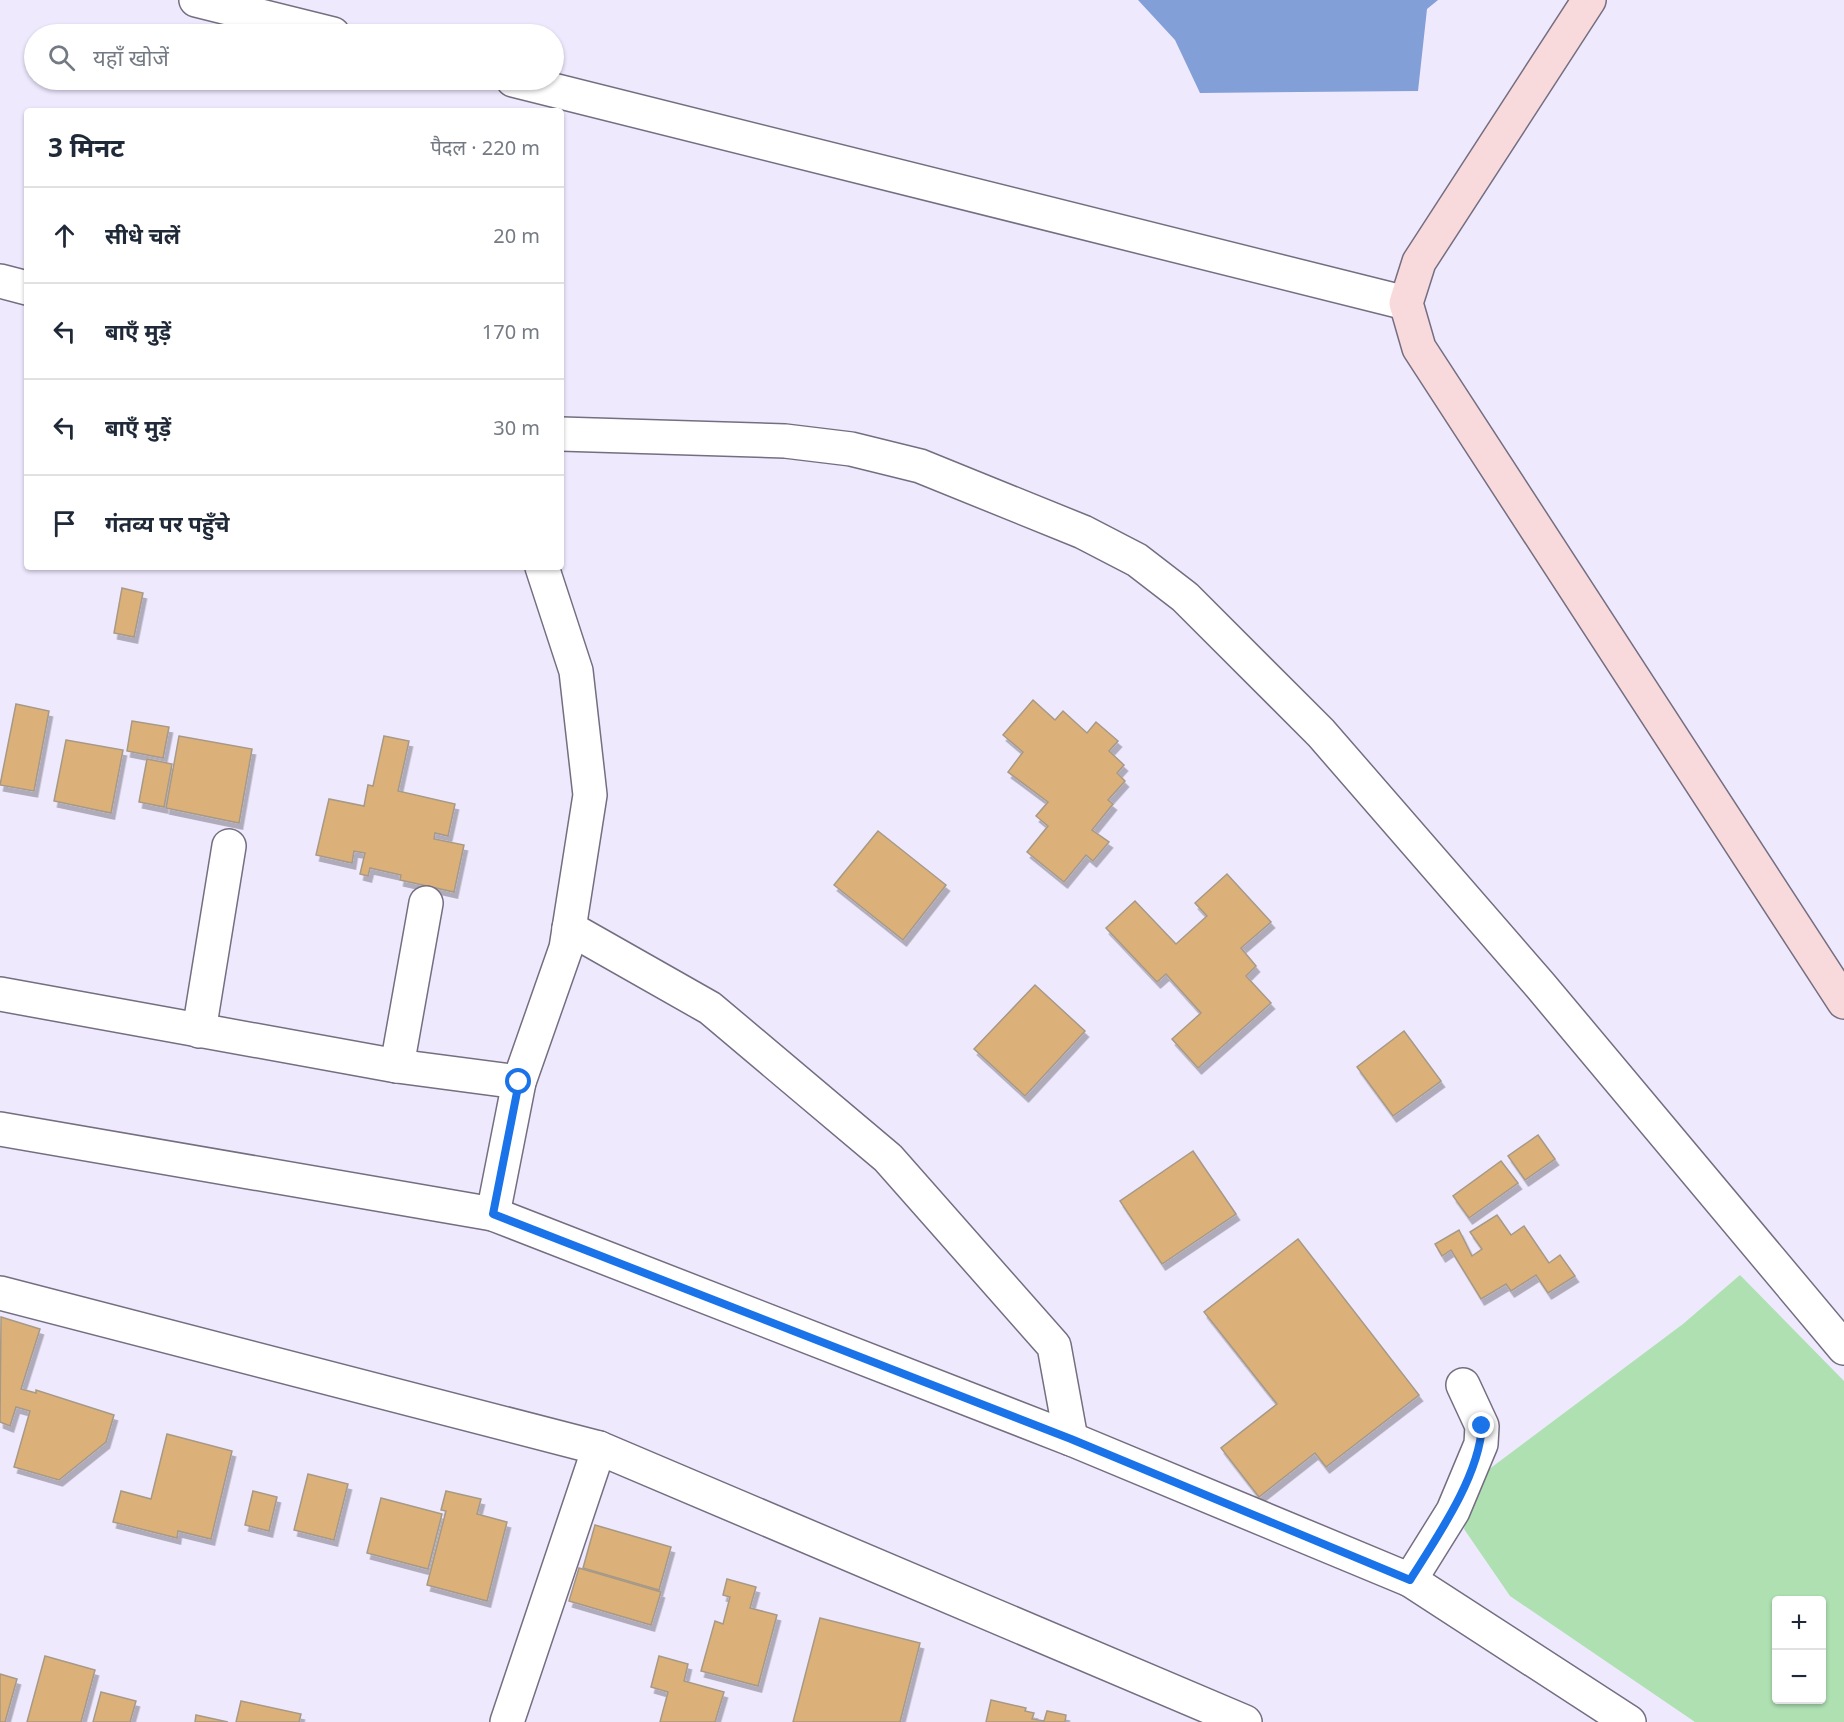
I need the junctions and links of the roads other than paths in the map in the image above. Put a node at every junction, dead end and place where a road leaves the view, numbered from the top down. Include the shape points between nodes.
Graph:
1 (196, 0) edge
2 (1589, 0) edge
3 (293, 24) edge
4 (553, 90) edge
5 (0, 280) edge
6 (24, 287) edge
7 (1406, 303) junction
8 (564, 434) edge
9 (543, 570) edge
10 (229, 846) dead end
11 (426, 903) dead end
12 (569, 928) junction
13 (0, 994) edge
14 (1844, 1002) edge
15 (199, 1030) junction
16 (397, 1066) junction
17 (519, 1082) junction
18 (0, 1129) edge
19 (493, 1214) junction
20 (0, 1293) edge
21 (1844, 1348) edge
22 (1463, 1385) dead end
23 (1071, 1439) junction
24 (599, 1448) junction
25 (1410, 1580) junction
26 (507, 1722) edge
27 (1245, 1722) edge
28 (1629, 1722) edge

1 - 3 street
2 - 7 main road via 1419,262
4 - 7 street
5 - 6 street
7 - 14 main road via 1419,348
8 - 21 street via 784,441 851,449 920,466 1083,532 1137,560 1185,597 1321,733 1540,985
9 - 12 street via 576,671 590,795
10 - 15 street
11 - 16 street
12 - 17 street via 566,948
12 - 23 street via 710,1008 888,1158 1054,1346
13 - 15 street
15 - 16 street
16 - 17 street
17 - 19 street
18 - 19 street
19 - 23 street
20 - 24 street
22 - 25 street via 1482,1426 1481,1444 1453,1511
23 - 25 street
24 - 26 street
24 - 27 street
25 - 28 street

